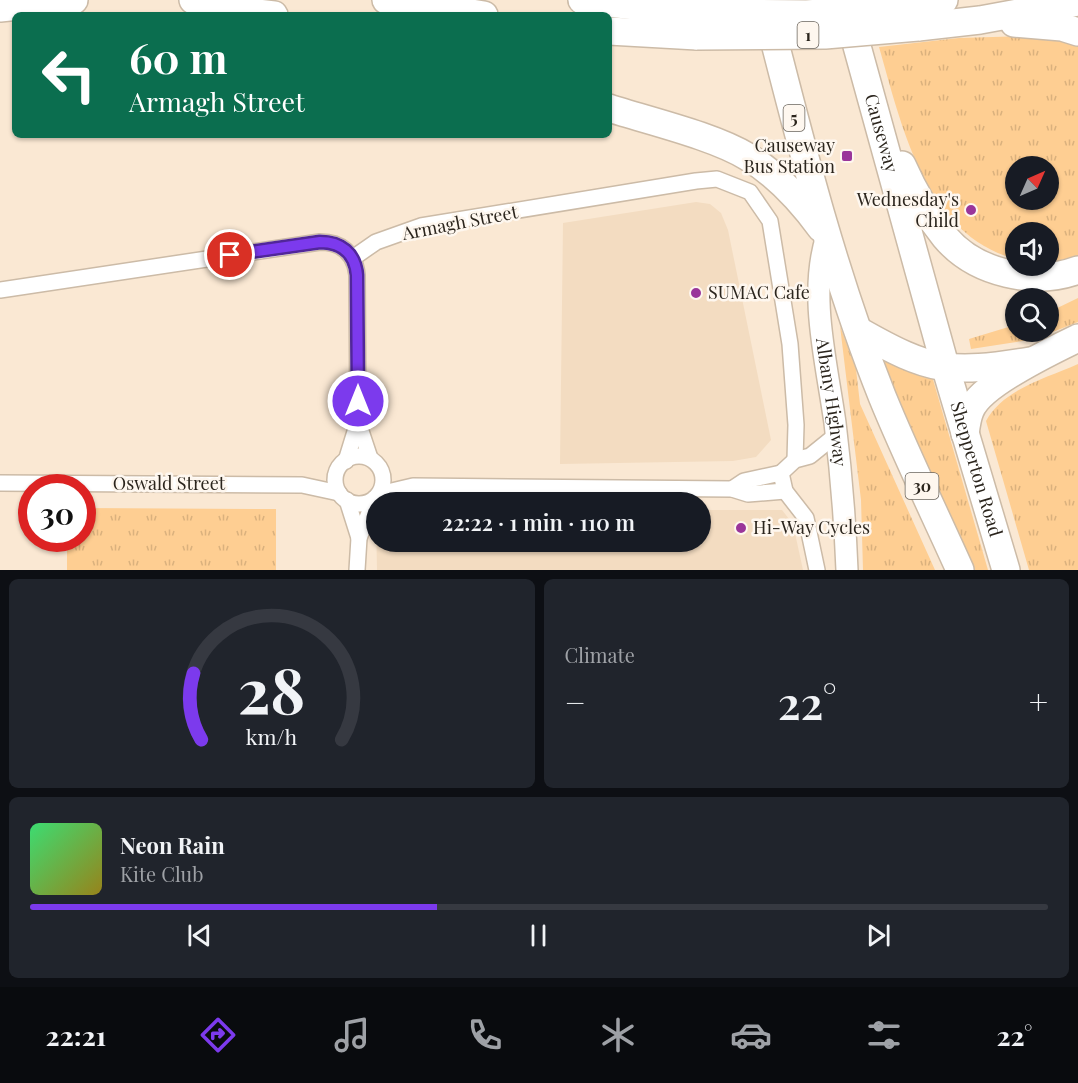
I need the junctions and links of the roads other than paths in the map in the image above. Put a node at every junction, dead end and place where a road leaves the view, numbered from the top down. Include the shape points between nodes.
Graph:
1 (74, 0) edge
2 (193, 0) edge
3 (386, 0) edge
4 (582, 0) edge
5 (764, 0) edge
6 (844, 0) edge
7 (944, 0) edge
8 (1078, 2) edge
9 (0, 8) edge
10 (250, 12) edge
11 (464, 12) edge
12 (915, 16) junction
13 (980, 20) junction
14 (698, 24) junction
15 (612, 31) edge
16 (1078, 32) edge
17 (612, 109) edge
18 (876, 110) junction
19 (826, 236) junction
20 (353, 258) junction
21 (1078, 270) edge
22 (0, 290) edge
23 (859, 331) junction
24 (1078, 338) edge
25 (1030, 362) junction
26 (946, 369) junction
27 (358, 422) junction
28 (965, 434) junction
29 (836, 435) junction
30 (795, 460) junction
31 (375, 463) junction
32 (341, 466) junction
33 (781, 473) junction
34 (0, 483) edge
35 (302, 485) junction
36 (413, 486) junction
37 (732, 489) junction
38 (785, 490) junction
39 (379, 492) edge
40 (391, 492) edge
41 (343, 496) junction
42 (366, 503) edge
43 (366, 522) edge
44 (359, 538) junction
45 (357, 570) edge
46 (818, 570) edge
47 (847, 570) edge
48 (960, 570) edge
49 (1006, 570) edge

1 - 9 highway
2 - 10 highway
3 - 11 highway
4 - 14 highway
5 - 19 highway, 5
6 - 18 highway, Causeway
7 - 12 highway
8 - 13 highway
12 - 13 highway
12 - 14 highway, bridge via 807,14
13 - 16 highway via 1062,27
14 - 15 highway
17 - 19 highway via 747,157 808,210
18 - 21 highway via 910,183 946,238 961,251 992,269 1016,275 1039,278
18 - 26 highway, Causeway
19 - 23 highway, 5
19 - 29 main road, Albany Highway via 820,258 821,314
20 - 22 street via 334,242 320,242
20 - 27 street via 357,275
20 - 30 street, Armagh Street via 376,242 421,226 696,181 717,180 750,192 770,221 789,335
23 - 26 highway via 900,354
23 - 48 highway, 30 via 882,396
24 - 25 highway
25 - 26 highway
25 - 28 highway via 970,409
26 - 28 highway, Shepperton Road
27 - 31 street
27 - 32 street
28 - 49 highway, Shepperton Road
29 - 30 street via 810,456
29 - 47 main road, Albany Highway
30 - 33 street
31 - 32 street via 361,456
31 - 36 street
31 - 39 street via 384,483
32 - 35 street, Oswald Street
32 - 41 street via 334,483
33 - 37 street via 744,481
33 - 38 street
34 - 35 street, Oswald Street
35 - 41 street, Oswald Street
36 - 37 street
36 - 40 street
37 - 38 street via 748,494
38 - 46 street via 806,518
41 - 42 street via 358,504
41 - 44 street
43 - 44 street
44 - 45 street

